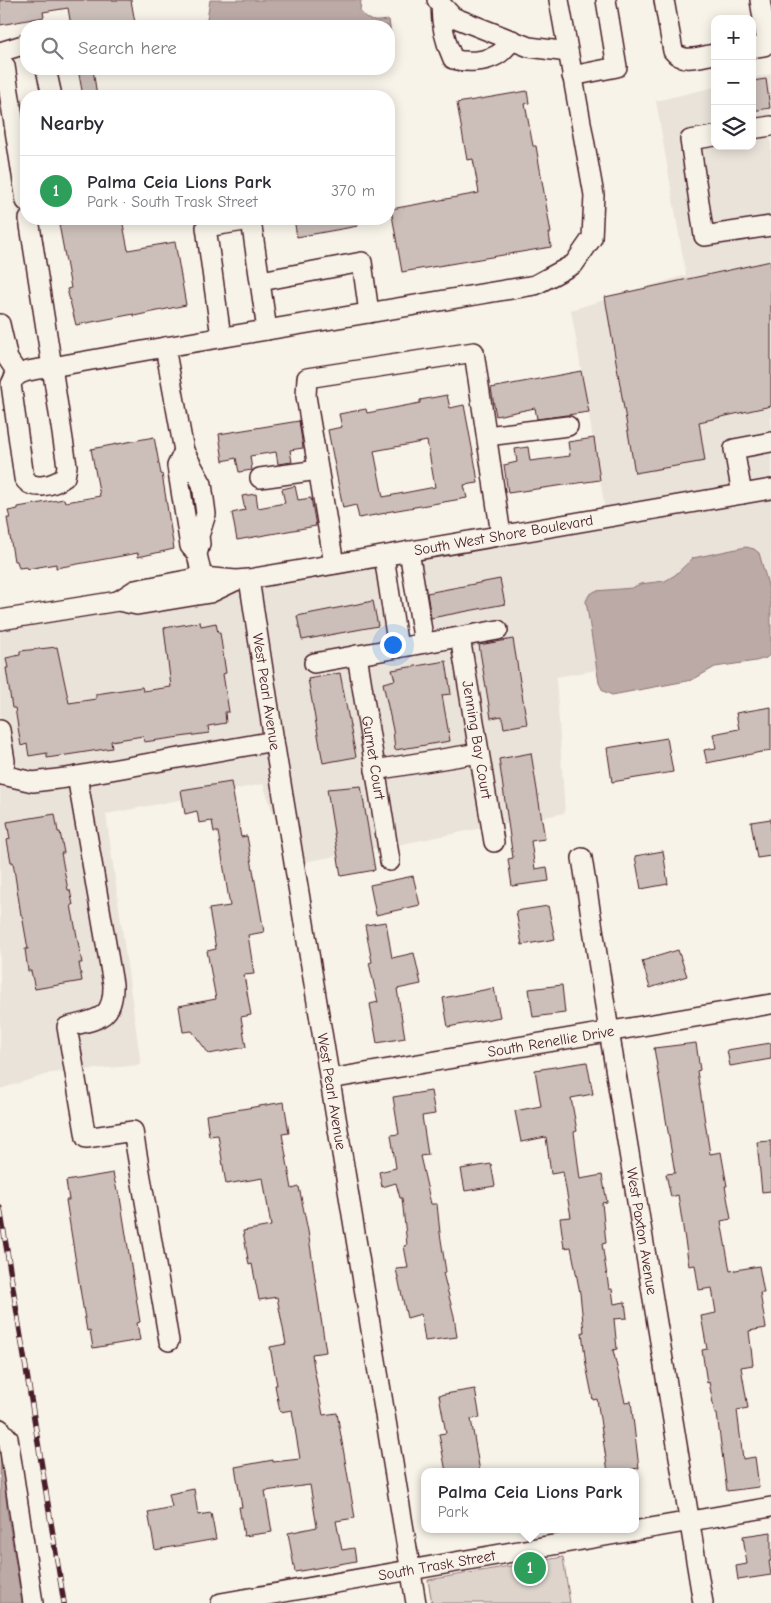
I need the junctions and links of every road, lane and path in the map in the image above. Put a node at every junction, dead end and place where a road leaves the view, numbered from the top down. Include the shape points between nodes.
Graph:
1 (559, 0) edge
2 (606, 0) edge
3 (664, 0) edge
4 (760, 0) edge
5 (439, 2) edge
6 (512, 40) junction
7 (20, 46) edge
8 (756, 47) edge
9 (0, 52) edge
10 (568, 52) junction
11 (711, 55) edge
12 (0, 62) edge
13 (47, 75) edge
14 (572, 76) junction
15 (51, 90) edge
16 (771, 126) edge
17 (756, 129) edge
18 (20, 136) edge
19 (711, 137) edge
20 (30, 225) edge
21 (223, 225) edge
22 (252, 225) edge
23 (771, 226) edge
24 (260, 281) junction
25 (370, 313) junction
26 (0, 324) edge
27 (267, 330) junction
28 (221, 337) junction
29 (165, 348) junction
30 (52, 367) junction
31 (18, 374) junction
32 (568, 426) dead end
33 (487, 436) junction
34 (771, 442) edge
35 (318, 470) junction
36 (260, 478) dead end
37 (771, 489) edge
38 (742, 494) junction
39 (502, 535) junction
40 (409, 551) junction
41 (384, 556) junction
42 (334, 564) junction
43 (202, 577) junction
44 (242, 580) junction
45 (118, 601) junction
46 (0, 620) edge
47 (498, 630) dead end
48 (460, 637) junction
49 (424, 643) junction
50 (398, 648) junction
51 (357, 655) junction
52 (314, 663) dead end
53 (0, 730) edge
54 (274, 741) junction
55 (479, 753) junction
56 (375, 770) junction
57 (2, 774) edge
58 (78, 776) junction
59 (494, 842) dead end
60 (582, 858) dead end
61 (390, 861) dead end
62 (771, 1004) edge
63 (609, 1031) junction
64 (330, 1079) junction
65 (169, 1341) dead end
66 (0, 1429) edge
67 (771, 1507) edge
68 (690, 1521) junction
69 (639, 1530) edge
70 (622, 1533) edge
71 (411, 1570) junction
72 (33, 1603) edge
73 (221, 1603) edge
74 (416, 1603) edge
75 (703, 1603) edge

1 - 10 street
2 - 14 street via 616,67
3 - 11 street via 678,57
4 - 8 street via 767,43
5 - 6 street via 453,17
5 - 6 street via 453,59 462,62 484,60 499,55
6 - 10 street via 530,47
7 - 9 street
10 - 14 street
12 - 18 street via 6,66
13 - 15 street
14 - 25 street via 594,195 592,238 574,264 535,285
16 - 17 street
19 - 23 street via 690,140 704,236
20 - 30 street
21 - 28 street via 206,228
22 - 24 street
24 - 25 street via 362,262
24 - 27 street
25 - 27 street
26 - 31 street via 8,360
27 - 28 street
28 - 29 street
29 - 30 street
29 - 43 street via 184,451 202,484 206,514 198,536 197,554
30 - 31 street
30 - 31 street via 67,466 65,477 57,483 34,486 24,478 12,384
32 - 33 street
33 - 35 street via 474,352 307,378 306,396
33 - 39 street
34 - 38 street via 734,448
35 - 36 street
35 - 42 street
37 - 38 street, South West Shore Boulevard
38 - 39 street, South West Shore Boulevard
39 - 40 street, South West Shore Boulevard
40 - 41 street, South West Shore Boulevard
40 - 49 street
41 - 42 street, South West Shore Boulevard
41 - 50 street
42 - 44 street, South West Shore Boulevard
43 - 44 street, South West Shore Boulevard
43 - 45 street, South West Shore Boulevard via 135,590
44 - 45 street, South West Shore Boulevard via 210,593 137,605
44 - 54 street, West Pearl Avenue
45 - 46 street, South West Shore Boulevard
47 - 48 street
48 - 49 street
48 - 55 street, Jenning Bay Court
49 - 50 street
50 - 51 street
51 - 52 street
51 - 56 street, Gurnet Court
53 - 57 street via 6,761
54 - 58 street
54 - 64 street, West Pearl Avenue
55 - 56 street
55 - 59 street, Jenning Bay Court
56 - 61 street, Gurnet Court
57 - 58 street via 32,782
58 - 65 street via 113,999 106,1014 67,1027 86,1138 133,1132
60 - 63 street, West Paxton Avenue
62 - 63 street, South Renellie Drive
63 - 64 street, South Renellie Drive
63 - 68 street, West Paxton Avenue
64 - 71 street, West Pearl Avenue
66 - 72 street via 8,1438
67 - 68 street, South Trask Street
68 - 69 street, South Trask Street
68 - 75 street, West Paxton Avenue
70 - 71 street, South Trask Street
71 - 73 street, South Trask Street
71 - 74 street, West Pearl Avenue

